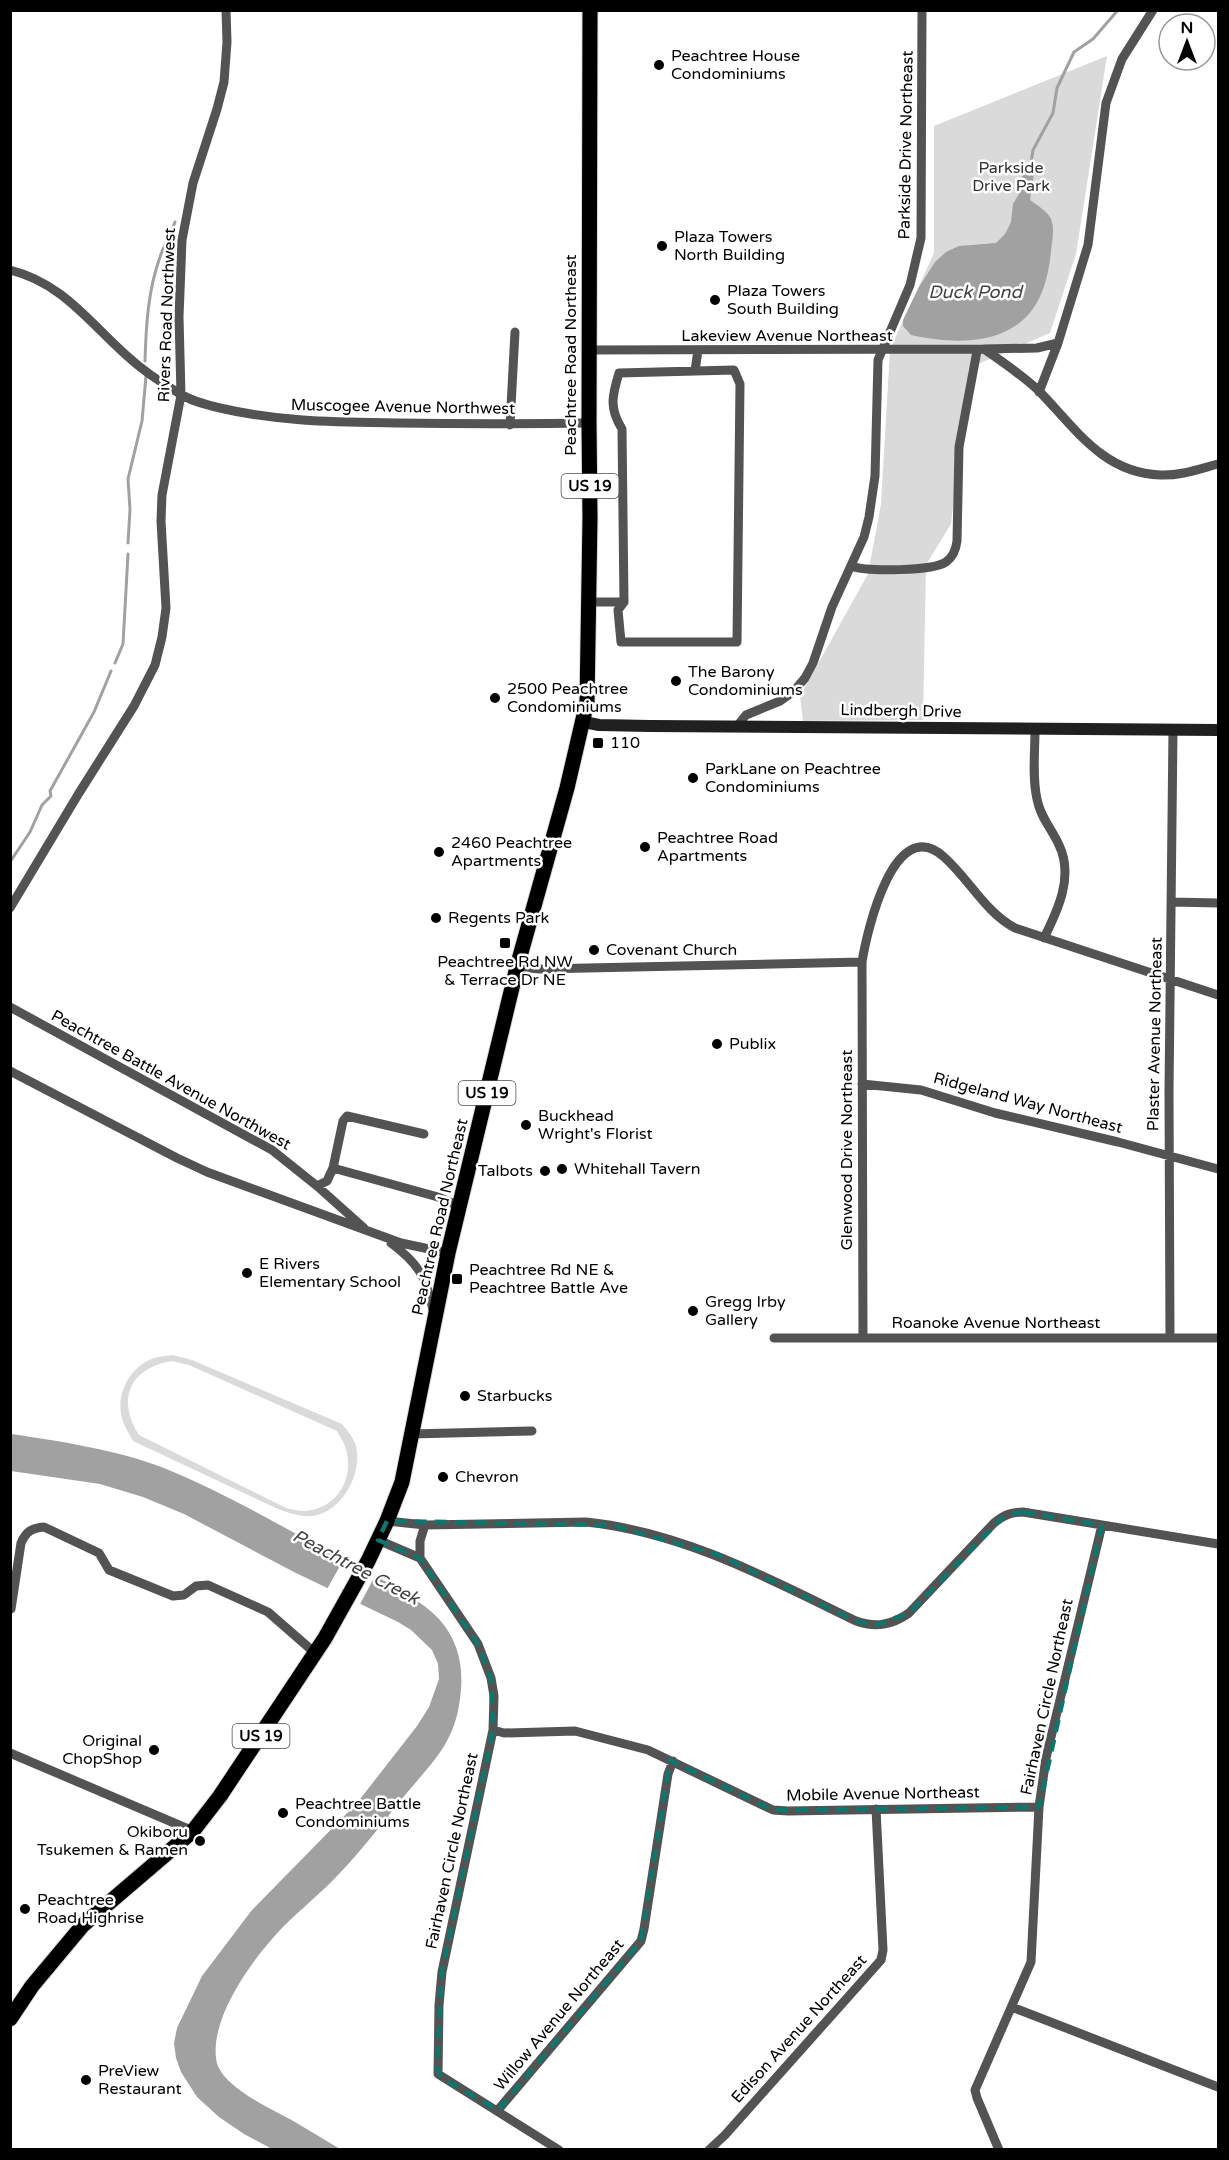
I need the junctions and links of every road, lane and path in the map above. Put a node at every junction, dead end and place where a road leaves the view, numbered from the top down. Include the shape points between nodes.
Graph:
1 (226, 10) edge
2 (590, 10) edge
3 (922, 10) edge
4 (1153, 10) edge
5 (10, 270) edge
6 (515, 332) dead end
7 (1058, 344) junction
8 (589, 350) junction
9 (698, 350) junction
10 (721, 350) junction
11 (981, 350) junction
12 (881, 351) junction
13 (695, 371) junction
14 (718, 371) junction
15 (1039, 392) junction
16 (181, 395) junction
17 (589, 423) junction
18 (510, 425) junction
19 (1218, 464) edge
20 (851, 566) junction
21 (590, 602) junction
22 (624, 602) junction
23 (584, 722) junction
24 (737, 726) junction
25 (1035, 730) junction
26 (1173, 730) junction
27 (1218, 730) edge
28 (1172, 902) junction
29 (1218, 903) edge
30 (10, 908) edge
31 (1044, 938) junction
32 (862, 962) junction
33 (517, 968) junction
34 (1171, 980) junction
35 (1218, 996) edge
36 (10, 1007) edge
37 (10, 1071) edge
38 (862, 1084) junction
39 (424, 1134) dead end
40 (1169, 1156) junction
41 (333, 1168) junction
42 (1218, 1169) edge
43 (317, 1186) junction
44 (459, 1206) junction
45 (368, 1232) junction
46 (382, 1236) junction
47 (448, 1254) junction
48 (435, 1319) junction
49 (774, 1338) dead end
50 (863, 1338) junction
51 (1170, 1338) junction
52 (1218, 1338) edge
53 (532, 1431) dead end
54 (411, 1434) junction
55 (387, 1521) junction
56 (425, 1525) junction
57 (1102, 1525) junction
58 (378, 1540) junction
59 (1218, 1544) edge
60 (420, 1558) junction
61 (11, 1609) edge
62 (315, 1653) junction
63 (493, 1730) junction
64 (10, 1753) edge
65 (674, 1761) junction
66 (1039, 1807) junction
67 (876, 1809) junction
68 (193, 1831) junction
69 (1011, 2007) junction
70 (10, 2019) edge
71 (1218, 2087) edge
72 (498, 2110) junction
73 (559, 2150) edge
74 (709, 2150) edge
75 (999, 2150) edge

1 - 16 street, Rivers Road Northwest via 224,82 193,183 182,240
2 - 8 highway, Peachtree Road Northeast / US 19
3 - 12 street, Parkside Drive Northeast via 921,238 910,285
4 - 7 street via 1122,59 1106,103 1088,245
5 - 16 street, Muscogee Avenue Northwest via 36,278 62,294 128,357
6 - 18 street
7 - 11 street, Lakeview Avenue Northeast
7 - 15 street
8 - 9 street, Lakeview Avenue Northeast
8 - 17 highway, Peachtree Road Northeast / US 19
9 - 10 street, Lakeview Avenue Northeast
9 - 13 street
10 - 12 street, Lakeview Avenue Northeast
10 - 14 street
11 - 12 street, Lakeview Avenue Northeast
11 - 15 street via 1012,368
11 - 20 street via 959,447 954,554 933,567 867,570
12 - 20 street, Parkside Drive Northeast via 876,368 873,497 864,537
13 - 14 street
13 - 22 street via 618,373 613,392 614,415 622,429
14 - 22 street via 734,370 740,384 737,642 621,642 618,610
15 - 19 street via 1098,454 1119,466 1160,475
16 - 18 street, Muscogee Avenue Northwest via 236,411 305,422
16 - 30 street, Rivers Road Northwest via 162,495 166,608 154,664 134,706
17 - 18 street, Muscogee Avenue Northwest
17 - 21 highway, Peachtree Road Northeast / US 19
20 - 24 street, Parkside Drive Northeast via 805,678 780,701 746,715
21 - 22 street
21 - 23 highway, Peachtree Road Northeast / US 19
23 - 24 main road, Lindbergh Drive
23 - 33 highway, Peachtree Road Northeast / US 19
24 - 25 main road, Lindbergh Drive
25 - 26 main road, Lindbergh Drive
25 - 31 street via 1037,801 1060,845 1064,867 1061,900
26 - 27 main road, Lindbergh Drive
26 - 28 street, Plaster Avenue Northeast
28 - 29 street
28 - 34 street, Plaster Avenue Northeast
31 - 32 street, Glenwood Drive Northeast via 1004,922 942,855 917,848 901,856 888,878
31 - 34 street, Glenwood Drive Northeast
32 - 33 street
32 - 38 street, Glenwood Drive Northeast
33 - 44 highway, Peachtree Road Northeast / US 19
34 - 35 street, Glenwood Drive Northeast
34 - 40 street, Plaster Avenue Northeast
36 - 43 street, Peachtree Battle Avenue Northwest via 272,1150
37 - 45 street, Peachtree Battle Avenue Northwest via 207,1172
38 - 40 street, Ridgeland Way Northeast via 921,1090 995,1113
38 - 50 street, Glenwood Drive Northeast
39 - 41 street via 347,1116
40 - 42 street, Ridgeland Way Northeast
40 - 51 street, Plaster Avenue Northeast
41 - 43 street via 327,1181
41 - 44 street
43 - 45 street, Peachtree Battle Avenue Northwest
44 - 47 highway, Peachtree Road Northeast / US 19
45 - 46 street, Peachtree Battle Avenue Northwest
46 - 47 street, Peachtree Battle Avenue Northwest
46 - 48 street, Peachtree Battle Avenue Northwest via 418,1266 428,1285
47 - 48 highway, Peachtree Road Northeast / US 19
48 - 54 highway, Peachtree Road Northeast / US 19
49 - 50 street, Roanoke Avenue Northeast
50 - 51 street, Roanoke Avenue Northeast
51 - 52 street, Roanoke Avenue Northeast
53 - 54 street
54 - 55 highway, Peachtree Road Northeast / US 19 via 402,1482
55 - 56 street
55 - 58 highway, Peachtree Road Northeast / US 19
56 - 57 street via 611,1524 719,1556 856,1621 876,1625 894,1622 909,1613 1005,1515 1023,1512
56 - 60 street
57 - 59 street
57 - 66 street, Fairhaven Circle Northeast
58 - 60 street
58 - 62 highway, Peachtree Road Northeast / US 19
60 - 63 street, Fairhaven Circle Northeast via 463,1619 486,1661 494,1696
61 - 62 street via 21,1543 34,1527 44,1527 99,1553 109,1570 173,1596 208,1585 268,1612
62 - 68 highway, Peachtree Road Northeast / US 19
63 - 65 street, Mobile Avenue Northeast via 576,1731
63 - 72 street, Fairhaven Circle Northeast via 442,1972 437,2068 442,2078
64 - 68 street
65 - 67 street, Mobile Avenue Northeast via 773,1810
65 - 72 street, Willow Avenue Northeast via 668,1774 640,1941
66 - 67 street, Mobile Avenue Northeast
66 - 69 street, Fairhaven Circle Northeast via 1031,1962
67 - 74 street, Edison Avenue Northeast via 881,1960
68 - 70 highway, Peachtree Road Northeast / US 19 via 83,1925
69 - 71 street
69 - 75 street, Fairhaven Circle Northeast via 975,2090
72 - 73 street, Fairhaven Circle Northeast

